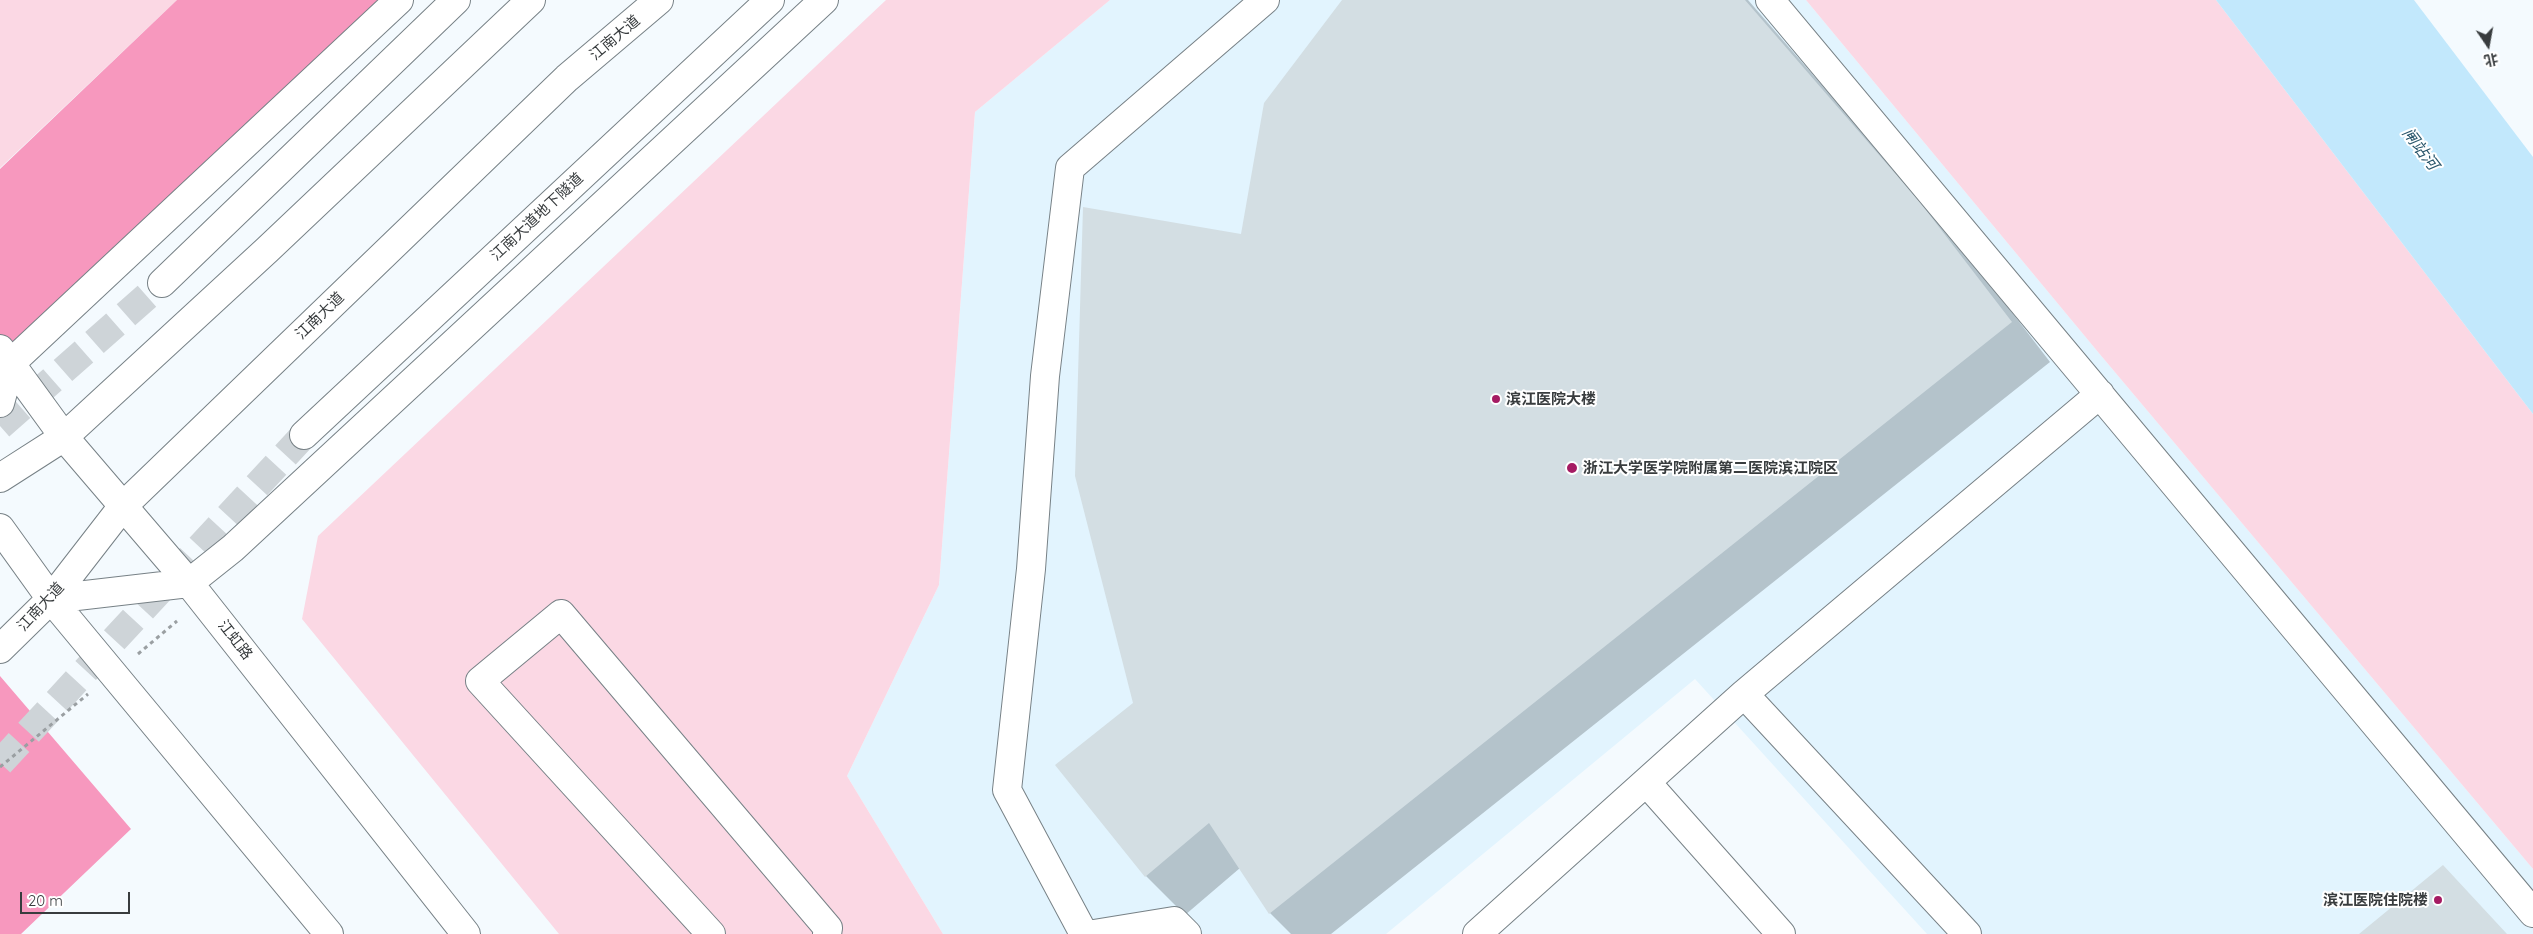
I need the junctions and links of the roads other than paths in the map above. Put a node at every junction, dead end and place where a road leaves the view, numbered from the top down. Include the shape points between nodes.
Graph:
1 (399, 0) edge
2 (456, 0) edge
3 (531, 0) edge
4 (659, 0) edge
5 (770, 0) edge
6 (824, 0) edge
7 (1265, 0) edge
8 (1770, 0) edge
9 (162, 283) tunnel mouth
10 (6, 356) edge
11 (2100, 394) junction
12 (0, 403) edge
13 (304, 434) tunnel mouth
14 (64, 437) junction
15 (0, 478) edge
16 (123, 506) junction
17 (0, 528) edge
18 (190, 583) junction
19 (52, 600) junction
20 (0, 649) edge
21 (1744, 694) junction
22 (1647, 783) junction
23 (2533, 913) edge
24 (329, 934) edge
25 (466, 934) edge
26 (711, 934) edge
27 (827, 934) edge
28 (1084, 934) edge
29 (1094, 934) edge
30 (1187, 934) edge
31 (1477, 934) edge
32 (1781, 934) edge
33 (1967, 934) edge

1 - 10 main road
2 - 9 main road
3 - 14 main road
4 - 16 main road, 江南大道 via 567,78
5 - 13 main road, 江南大道地下隧道
6 - 18 main road via 240,541
7 - 28 main road via 1070,168 1045,376 1031,569 1007,790
8 - 11 main road
10 - 12 main road
10 - 14 main road, 江虹路
11 - 21 main road
11 - 23 main road
14 - 15 main road
14 - 16 main road, 江虹路
16 - 18 main road, 江虹路
16 - 19 main road, 江南大道
17 - 19 main road
18 - 19 main road
18 - 25 main road, 江虹路
19 - 20 main road, 江南大道
19 - 24 main road
21 - 22 main road
21 - 33 main road
22 - 31 main road
22 - 32 main road
26 - 27 main road via 480,681 561,614 828,928
29 - 30 main road via 1174,921

